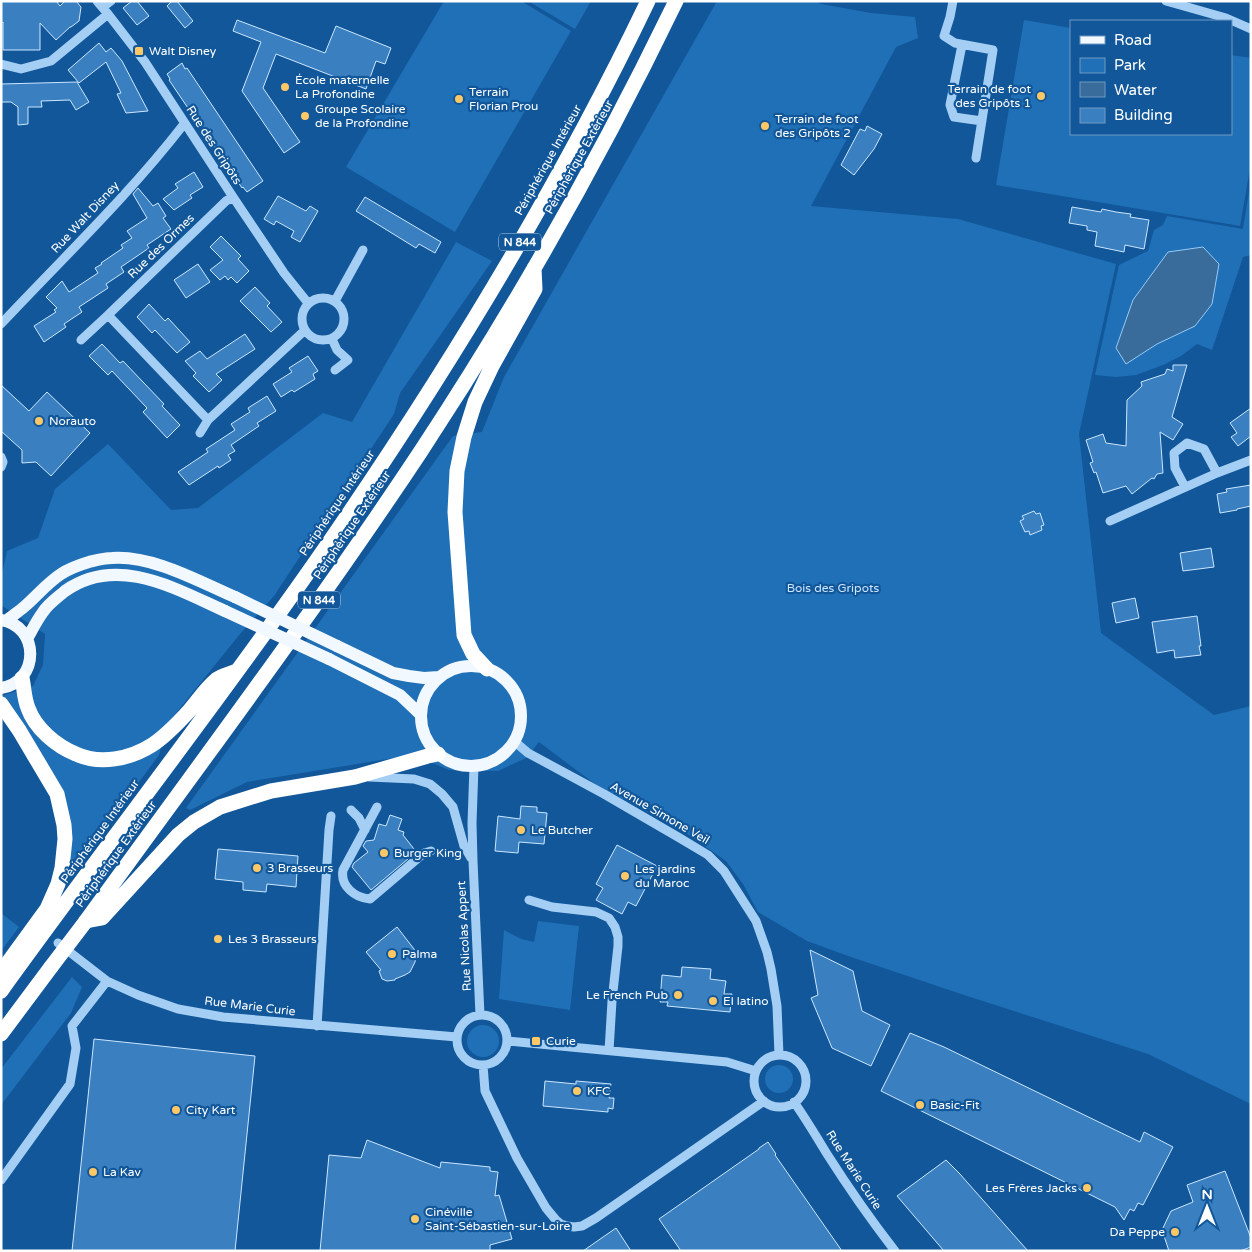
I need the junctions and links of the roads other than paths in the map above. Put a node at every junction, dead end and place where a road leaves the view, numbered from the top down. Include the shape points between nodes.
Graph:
1 (111, 1) edge
2 (648, 1) edge
3 (676, 1) edge
4 (953, 1) edge
5 (1166, 1) edge
6 (102, 8) edge
7 (1231, 20) edge
8 (1232, 20) edge
9 (1251, 28) edge
10 (962, 45) junction
11 (1, 64) edge
12 (982, 121) junction
13 (184, 124) junction
14 (976, 158) dead end
15 (233, 197) junction
16 (363, 250) dead end
17 (534, 267) junction
18 (335, 301) junction
19 (308, 303) junction
20 (108, 315) junction
21 (1, 324) edge
22 (304, 330) junction
23 (332, 339) junction
24 (81, 340) dead end
25 (335, 370) dead end
26 (208, 420) junction
27 (200, 433) dead end
28 (1, 457) edge
29 (1251, 460) edge
30 (1, 467) edge
31 (1217, 473) junction
32 (1185, 487) junction
33 (1110, 521) dead end
34 (3, 620) edge
35 (27, 639) junction
36 (487, 669) junction
37 (237, 671) junction
38 (439, 677) junction
39 (22, 678) junction
40 (1, 688) edge
41 (1, 704) edge
42 (420, 714) junction
43 (514, 741) junction
44 (438, 754) junction
45 (474, 766) junction
46 (355, 777) junction
47 (377, 807) dead end
48 (351, 810) dead end
49 (331, 816) dead end
50 (365, 830) junction
51 (431, 851) dead end
52 (473, 861) junction
53 (529, 900) dead end
54 (53, 912) junction
55 (86, 921) junction
56 (58, 943) dead end
57 (25, 949) junction
58 (1, 972) edge
59 (107, 981) junction
60 (1, 991) edge
61 (480, 1014) junction
62 (317, 1026) junction
63 (1, 1034) edge
64 (457, 1037) junction
65 (507, 1041) junction
66 (609, 1051) junction
67 (778, 1055) junction
68 (483, 1065) junction
69 (756, 1070) junction
70 (764, 1101) junction
71 (794, 1102) junction
72 (1, 1180) edge
73 (895, 1251) edge

1 - 6 street
2 - 37 highway, Périphérique Intérieur / N 844 via 567,158 460,343 370,482
3 - 17 highway, Périphérique Extérieur / N 844 via 616,121
4 - 10 street via 944,36
5 - 7 street
6 - 11 street via 51,61 21,69
6 - 13 street, Rue des Gripôts via 145,62
8 - 9 street
10 - 12 street via 950,105 954,116
10 - 12 street via 993,50
12 - 14 street
13 - 15 street, Rue des Gripôts
13 - 21 street, Rue Walt Disney via 129,189
15 - 19 street, Rue des Gripôts
15 - 20 street, Rue des Ormes
16 - 18 street
17 - 36 highway via 535,289 475,402 457,470 455,512 464,635 472,654
17 - 55 highway, Périphérique Extérieur / N 844 via 479,360 362,538
18 - 19 street via 327,298
18 - 23 street via 344,314 344,327
19 - 22 street via 301,321
20 - 24 street, Rue des Ormes
20 - 26 street
22 - 23 street via 312,338
22 - 26 street
23 - 25 street via 337,350 348,360
26 - 27 street
28 - 30 street
29 - 31 street
31 - 32 street
31 - 32 street via 1204,448 1188,443 1174,453 1175,468
32 - 33 street
34 - 35 main road via 18,628
34 - 38 main road, bridge via 73,567 111,558 130,559 170,569 393,673
35 - 39 main road via 30,659
35 - 42 main road, bridge via 43,611 70,588 108,575 145,578 225,611 364,676 400,695
36 - 38 main road via 467,666
36 - 43 main road via 504,679 516,694 521,713
37 - 39 highway via 217,678 182,718 152,745 110,759 82,757 50,738 28,708
37 - 54 highway, Périphérique Intérieur / N 844
38 - 42 main road via 426,694
39 - 40 main road
41 - 54 highway via 48,777 61,808 65,839
42 - 44 main road via 424,736
43 - 45 main road via 493,761
43 - 67 street, Avenue Simone Veil via 528,753 678,836 708,855 724,871 756,921 768,952 777,1006
44 - 45 main road via 449,761
44 - 46 highway
45 - 52 street, Rue Nicolas Appert
46 - 52 street via 414,779 430,784 453,807 464,846
46 - 55 highway via 271,791 220,807 178,835 102,918
47 - 50 street
48 - 50 street
49 - 62 street
50 - 51 street via 342,876 349,890 362,898 370,899 424,853
52 - 61 street, Rue Nicolas Appert
53 - 66 street via 552,907 596,912 609,918 616,927 618,946
54 - 57 highway
55 - 63 highway, Périphérique Extérieur / N 844, bridge
56 - 59 street, Rue Marie Curie
57 - 58 highway
57 - 60 highway
59 - 62 street, Rue Marie Curie via 178,1009
59 - 72 street via 72,1026 76,1048 70,1084
61 - 64 street via 464,1022
61 - 65 street via 498,1021
62 - 64 street, Rue Marie Curie
64 - 68 street via 458,1048 464,1058
65 - 66 street
65 - 68 street via 499,1058
66 - 69 street via 727,1062
67 - 69 street via 767,1058
67 - 71 street via 792,1058 804,1071 805,1088
68 - 70 street via 485,1091 517,1158 546,1208 561,1224 574,1227 596,1218
69 - 70 street via 754,1087
70 - 71 street via 779,1106
71 - 73 street, Rue Marie Curie

